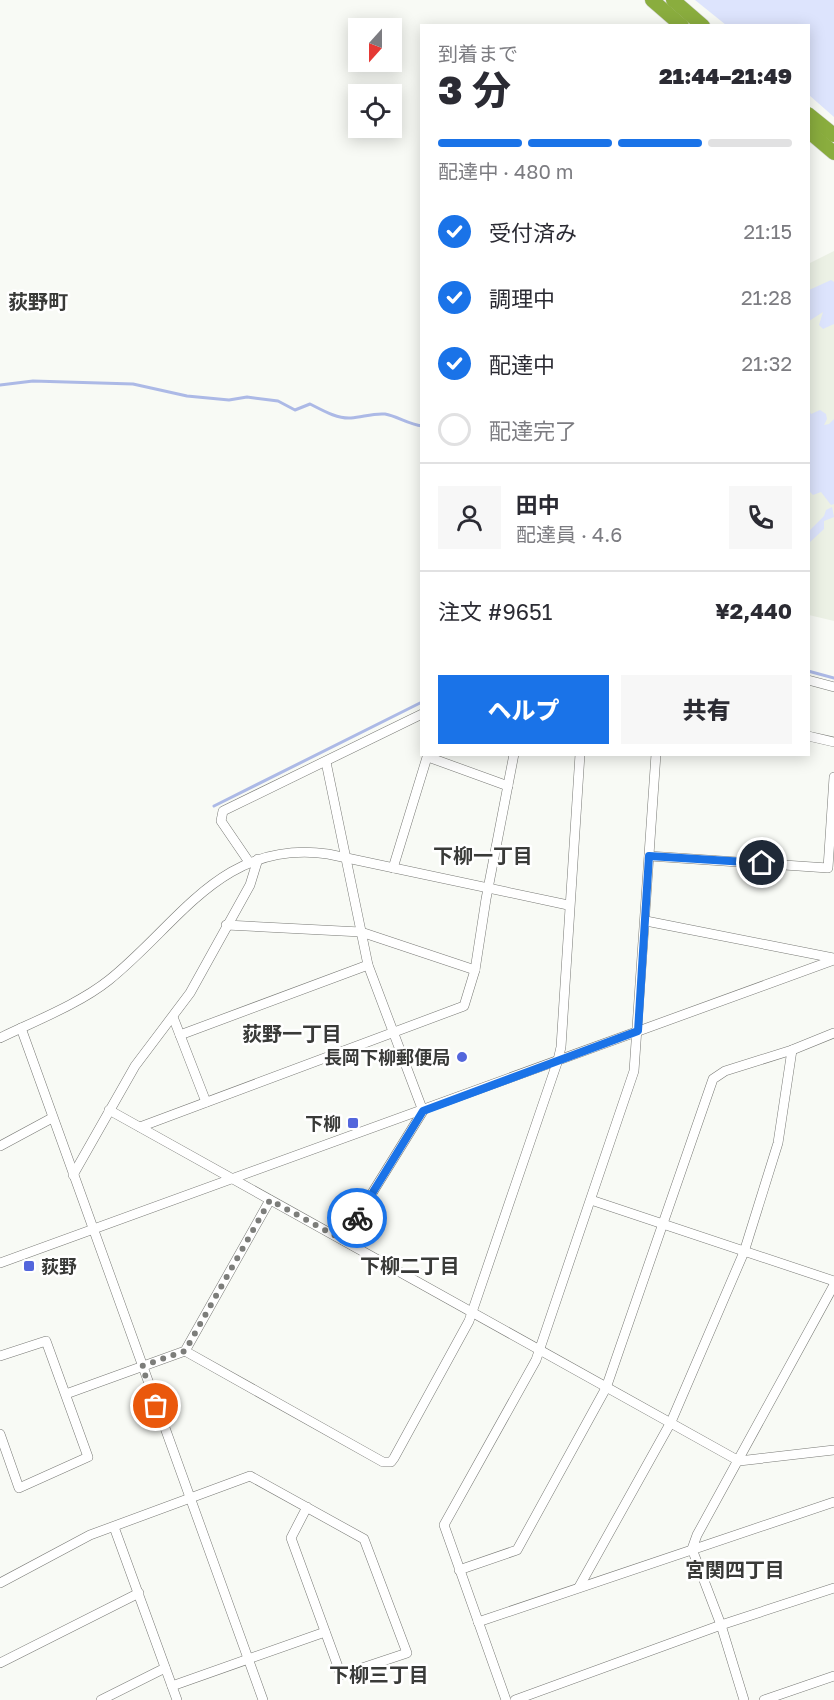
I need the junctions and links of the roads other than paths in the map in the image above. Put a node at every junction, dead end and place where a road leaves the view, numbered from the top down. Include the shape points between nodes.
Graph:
1 (652, 0) edge
2 (673, 0) edge
3 (680, 24) edge
4 (701, 24) edge
5 (810, 116) edge
6 (810, 133) edge
7 (834, 135) edge
8 (834, 153) edge
9 (810, 681) edge
10 (834, 687) edge
11 (420, 715) edge
12 (810, 736) edge
13 (834, 742) edge
14 (428, 756) edge
15 (514, 756) edge
16 (580, 756) edge
17 (656, 756) edge
18 (326, 762) junction
19 (834, 777) edge
20 (508, 786) junction
21 (649, 856) junction
22 (346, 857) junction
23 (254, 860) junction
24 (393, 868) junction
25 (488, 888) junction
26 (568, 905) junction
27 (646, 921) junction
28 (226, 925) junction
29 (361, 932) junction
30 (834, 959) edge
31 (368, 966) junction
32 (475, 970) junction
33 (172, 1017) junction
34 (21, 1028) junction
35 (638, 1031) junction
36 (393, 1032) junction
37 (834, 1033) edge
38 (180, 1035) junction
39 (0, 1038) edge
40 (792, 1050) junction
41 (558, 1060) junction
42 (206, 1102) junction
43 (109, 1110) junction
44 (423, 1111) junction
45 (52, 1118) junction
46 (140, 1128) junction
47 (0, 1146) edge
48 (73, 1175) junction
49 (231, 1178) junction
50 (270, 1200) junction
51 (591, 1200) junction
52 (662, 1225) junction
53 (93, 1230) junction
54 (343, 1240) junction
55 (744, 1252) junction
56 (0, 1263) edge
57 (834, 1283) edge
58 (472, 1313) junction
59 (185, 1351) junction
60 (539, 1351) junction
61 (0, 1356) edge
62 (142, 1366) junction
63 (606, 1388) junction
64 (66, 1394) junction
65 (671, 1422) junction
66 (0, 1434) edge
67 (834, 1450) edge
68 (739, 1461) junction
69 (190, 1500) junction
70 (834, 1502) edge
71 (307, 1507) junction
72 (114, 1527) junction
73 (692, 1549) junction
74 (459, 1570) junction
75 (0, 1583) edge
76 (579, 1587) junction
77 (834, 1588) edge
78 (139, 1593) junction
79 (478, 1623) junction
80 (721, 1625) junction
81 (325, 1632) junction
82 (248, 1659) junction
83 (0, 1663) edge
84 (165, 1668) junction
85 (834, 1676) edge
86 (172, 1686) junction
87 (101, 1700) edge
88 (177, 1700) edge
89 (263, 1700) edge
90 (506, 1700) edge
91 (515, 1700) edge
92 (744, 1700) edge
93 (764, 1700) edge

1 - 3 highway
2 - 4 highway
5 - 7 highway
6 - 8 highway
9 - 10 street
11 - 18 street
12 - 13 street
14 - 20 street
14 - 24 street
15 - 20 street
16 - 26 street
17 - 21 street
18 - 22 street
18 - 23 street via 223,811 221,821
19 - 21 street via 828,868
20 - 25 street
21 - 27 street
22 - 23 street via 300,852
22 - 24 street
22 - 29 street
23 - 28 street via 250,885
23 - 34 street via 219,878 197,896 108,981
24 - 25 street
25 - 26 street
25 - 32 street
26 - 41 street
27 - 30 street
27 - 35 street
28 - 29 street
28 - 33 street via 190,993
29 - 31 street
29 - 32 street
30 - 35 street
31 - 36 street
31 - 38 street
32 - 36 street via 464,1006
33 - 38 street
33 - 43 street via 135,1066
34 - 39 street
34 - 45 street
35 - 41 street
35 - 51 street via 634,1071
36 - 42 street
36 - 44 street
37 - 40 street
38 - 42 street
40 - 52 street via 725,1071 714,1079
40 - 55 street via 778,1143
41 - 44 street
41 - 58 street
42 - 46 street
43 - 46 street
43 - 48 street
44 - 49 street
44 - 54 street
45 - 47 street
45 - 48 street
46 - 49 street
48 - 53 street
49 - 50 street
49 - 53 street
50 - 54 street
50 - 59 street
51 - 52 street
51 - 60 street
52 - 55 street
52 - 63 street
53 - 56 street
53 - 62 street
54 - 58 street
55 - 57 street
55 - 65 street
57 - 68 street
58 - 59 street via 394,1458 387,1463
58 - 60 street
59 - 62 street
60 - 63 street
60 - 74 street via 445,1521 444,1529
61 - 64 street via 46,1341
62 - 64 street
62 - 69 street
63 - 65 street
63 - 74 street via 517,1550
64 - 66 street via 88,1457 19,1488
65 - 68 street
65 - 76 street
67 - 68 street
68 - 73 street
69 - 71 street via 250,1476
69 - 72 street
69 - 82 street
70 - 73 street
71 - 81 street via 291,1538
71 - 81 street via 364,1539 407,1653 341,1676
72 - 75 street via 90,1535
72 - 78 street
73 - 76 street
73 - 80 street
74 - 79 street
76 - 79 street
77 - 80 street
78 - 83 street
78 - 84 street
79 - 90 street
80 - 91 street
80 - 92 street
81 - 82 street
82 - 86 street
82 - 89 street
84 - 86 street
84 - 87 street
85 - 93 street
86 - 88 street

